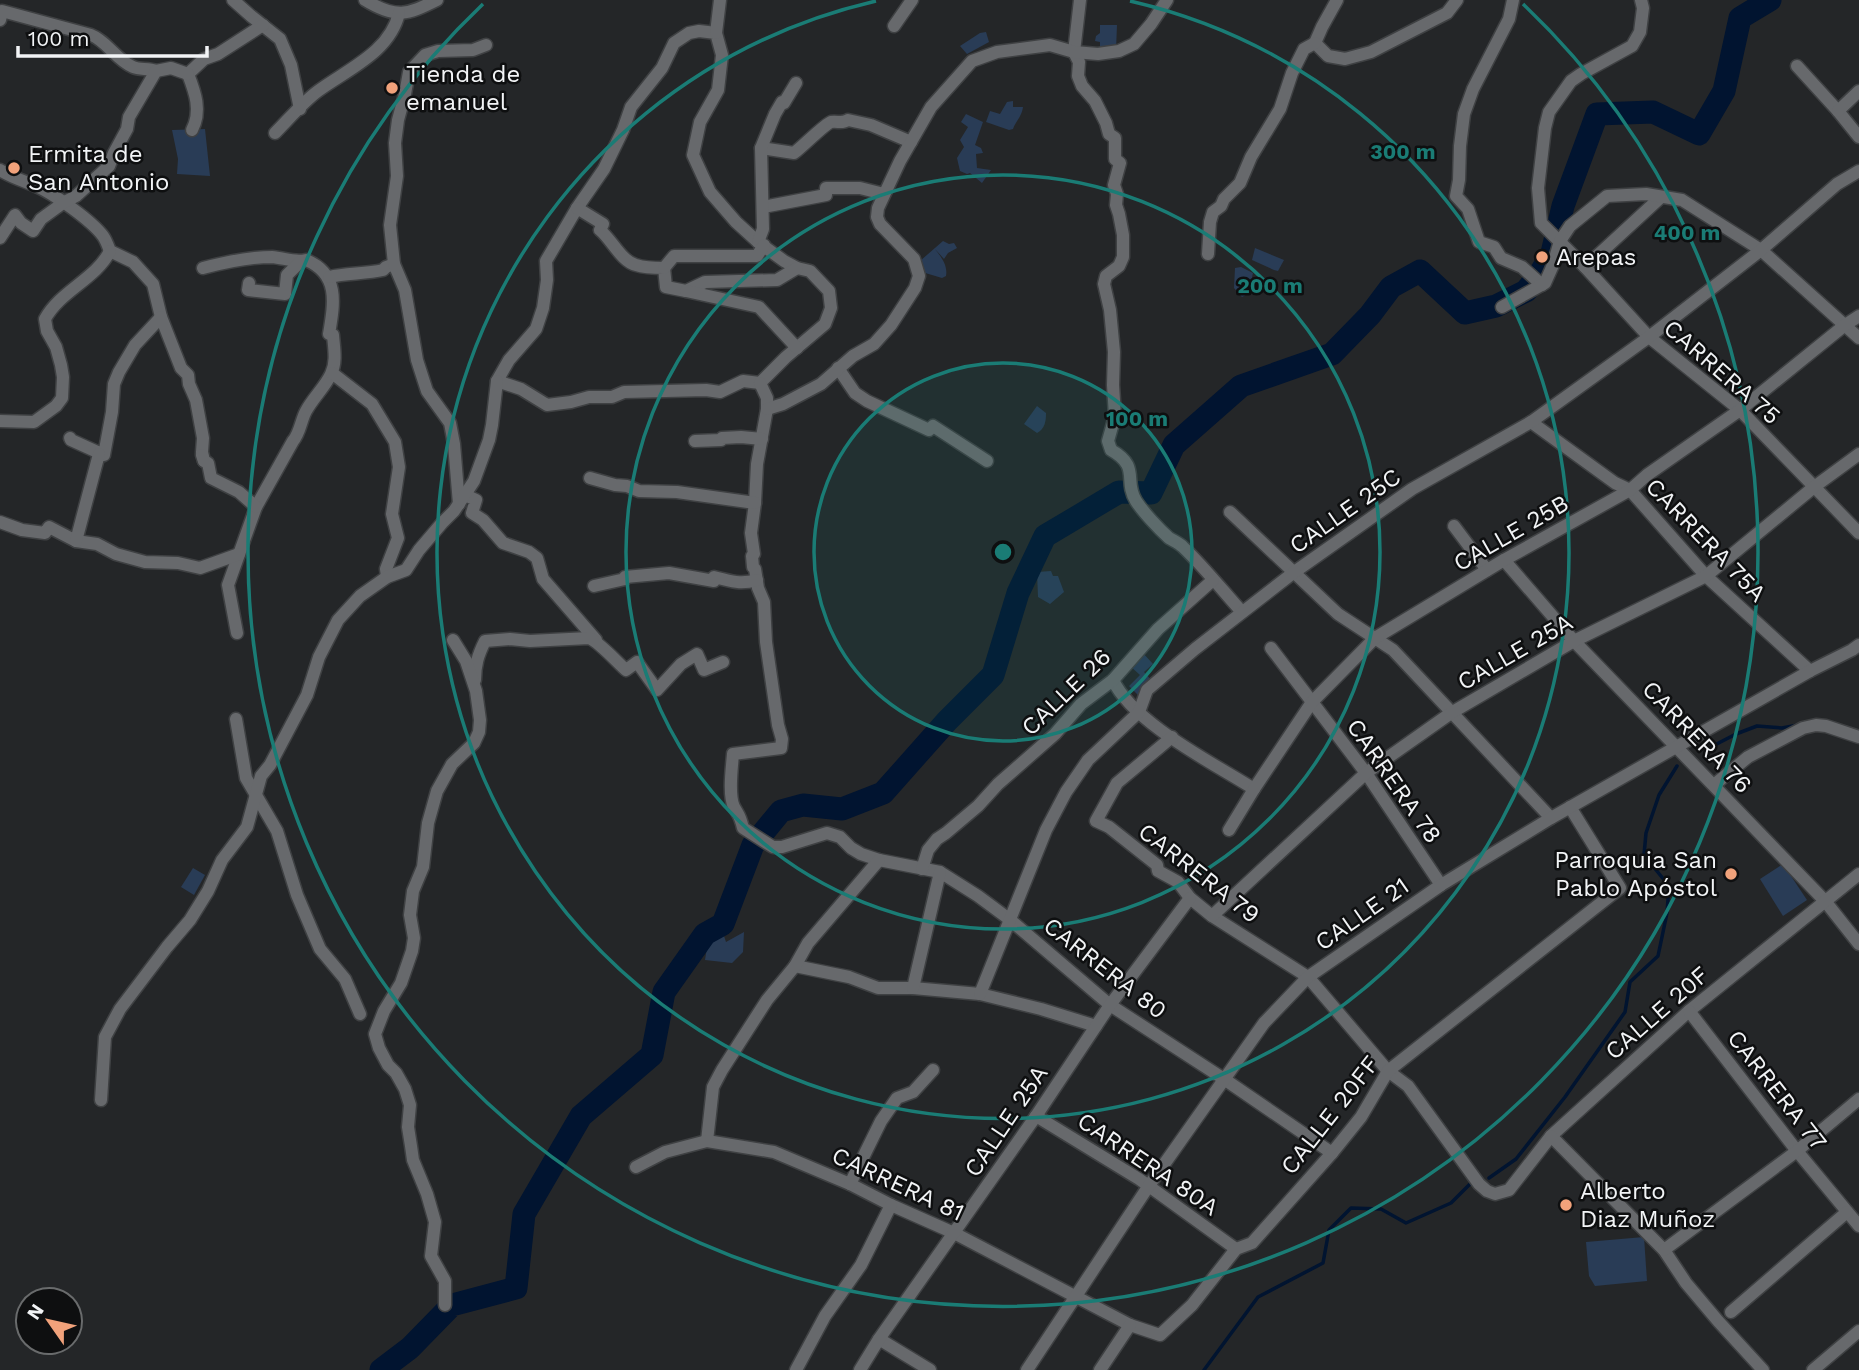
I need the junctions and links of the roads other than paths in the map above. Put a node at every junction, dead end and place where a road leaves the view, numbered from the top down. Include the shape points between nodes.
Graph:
1 (233, 0) edge
2 (366, 0) edge
3 (437, 0) edge
4 (719, 0) edge
5 (912, 0) edge
6 (1080, 0) edge
7 (1167, 0) edge
8 (1337, 0) edge
9 (1457, 0) edge
10 (1513, 0) edge
11 (1641, 0) edge
12 (399, 13) junction
13 (0, 20) edge
14 (263, 25) junction
15 (894, 26) dead end
16 (716, 33) junction
17 (1315, 43) junction
18 (486, 45) dead end
19 (1074, 52) junction
20 (1797, 66) dead end
21 (156, 71) junction
22 (188, 74) junction
23 (796, 83) dead end
24 (1859, 91) edge
25 (300, 108) junction
26 (1838, 111) junction
27 (192, 130) dead end
28 (275, 133) dead end
29 (1859, 137) edge
30 (911, 142) junction
31 (761, 148) junction
32 (0, 170) edge
33 (1859, 171) edge
34 (884, 194) junction
35 (1661, 197) junction
36 (63, 203) junction
37 (763, 207) junction
38 (577, 208) junction
39 (0, 238) edge
40 (1560, 241) junction
41 (761, 244) junction
42 (1760, 250) junction
43 (110, 251) junction
44 (1209, 254) dead end
45 (300, 262) junction
46 (394, 264) junction
47 (1585, 267) junction
48 (203, 268) dead end
49 (664, 268) junction
50 (797, 268) junction
51 (329, 277) junction
52 (1538, 281) junction
53 (248, 283) dead end
54 (686, 291) junction
55 (1502, 307) dead end
56 (1859, 316) edge
57 (161, 317) junction
58 (1845, 325) junction
59 (1649, 337) junction
60 (1859, 338) edge
61 (797, 348) junction
62 (838, 368) junction
63 (332, 373) junction
64 (497, 381) junction
65 (760, 383) junction
66 (767, 409) junction
67 (1740, 410) junction
68 (0, 421) edge
69 (1531, 422) junction
70 (69, 438) dead end
71 (762, 439) junction
72 (695, 441) dead end
73 (99, 454) junction
74 (1859, 454) edge
75 (987, 461) dead end
76 (590, 478) dead end
77 (1814, 487) junction
78 (1630, 490) junction
79 (462, 500) junction
80 (755, 503) junction
81 (256, 507) junction
82 (1230, 512) dead end
83 (0, 523) edge
84 (1454, 526) dead end
85 (1859, 533) edge
86 (76, 541) junction
87 (239, 554) junction
88 (1504, 560) junction
89 (1487, 570) junction
90 (1293, 573) junction
91 (1706, 576) junction
92 (387, 577) junction
93 (757, 580) junction
94 (1213, 580) junction
95 (594, 586) dead end
96 (1242, 612) junction
97 (237, 632) dead end
98 (1376, 638) junction
99 (453, 640) dead end
100 (596, 640) junction
101 (1574, 641) junction
102 (1859, 645) edge
103 (1270, 648) dead end
104 (723, 662) dead end
105 (1810, 671) junction
106 (1113, 680) junction
107 (476, 691) junction
108 (1312, 702) junction
109 (1139, 712) junction
110 (1451, 713) junction
111 (236, 719) dead end
112 (1172, 737) junction
113 (1859, 737) edge
114 (1677, 747) junction
115 (1366, 774) junction
116 (1714, 785) junction
117 (1254, 789) junction
118 (254, 794) junction
119 (1570, 807) junction
120 (1551, 818) junction
121 (1229, 830) dead end
122 (879, 860) junction
123 (922, 869) junction
124 (940, 873) junction
125 (1859, 874) edge
126 (1441, 885) junction
127 (1190, 898) junction
128 (1825, 901) junction
129 (1212, 916) junction
130 (1009, 919) junction
131 (1859, 944) edge
132 (795, 966) junction
133 (1308, 977) junction
134 (912, 988) junction
135 (980, 994) junction
136 (1110, 1005) junction
137 (1689, 1011) junction
138 (359, 1014) dead end
139 (1096, 1026) junction
140 (933, 1070) dead end
141 (1388, 1071) junction
142 (1224, 1079) junction
143 (1859, 1099) edge
144 (101, 1100) dead end
145 (1036, 1116) junction
146 (1551, 1136) junction
147 (707, 1141) junction
148 (1797, 1151) junction
149 (1332, 1153) junction
150 (636, 1167) dead end
151 (850, 1184) junction
152 (1148, 1187) junction
153 (1495, 1194) joint
154 (891, 1205) junction
155 (1847, 1212) junction
156 (1859, 1226) edge
157 (954, 1233) junction
158 (1236, 1249) junction
159 (1664, 1250) junction
160 (1076, 1296) junction
161 (445, 1305) dead end
162 (1731, 1312) dead end
163 (1130, 1325) junction
164 (1859, 1331) edge
165 (879, 1339) junction
166 (796, 1370) edge
167 (860, 1370) edge
168 (930, 1370) edge
169 (1027, 1370) edge
170 (1100, 1370) edge
171 (1763, 1370) edge
172 (1813, 1370) edge

1 - 14 street
2 - 12 street
3 - 12 street via 413,13
4 - 16 street
5 - 15 street
6 - 19 street
7 - 19 street via 1134,44 1098,54
8 - 17 street
9 - 17 street via 1447,13 1371,52 1345,59 1328,55
10 - 52 street via 1509,19 1464,114 1456,196 1468,209 1479,242 1494,247 1501,258
11 - 40 street, CARRERA 75 via 1640,32 1633,46 1572,80 1549,112 1538,188 1541,223
12 - 25 street via 396,27 380,48
13 - 21 street via 2,12 91,35 133,67
14 - 22 street via 204,59
14 - 25 street via 280,39 292,65
16 - 38 street via 689,33 674,43 662,68 631,107 604,169
16 - 41 street via 722,55 718,90 699,122 693,155 710,192
17 - 44 street via 1304,49 1280,109 1240,183 1213,212
18 - 46 street via 425,55 409,72 396,143 390,225
19 - 30 street via 1050,44 972,61 931,107
19 - 94 street via 1082,86 1115,138 1115,159 1120,163 1114,185 1123,257 1104,284 1114,352 1115,416 1108,440 1111,450 1128,464 1136,500
20 - 26 street
21 - 22 street via 171,68
21 - 36 street via 129,117 109,166
22 - 27 street via 197,103
23 - 31 street via 775,114
24 - 26 street
25 - 28 street
26 - 29 street
30 - 31 street via 848,120 824,126 794,153
30 - 34 street
31 - 37 street
32 - 36 street
33 - 42 street, CALLE 25C via 1837,184
34 - 37 street via 826,188 826,195
34 - 62 street via 877,217 914,259 919,276 891,326 874,344
35 - 40 street via 1607,196 1570,226
35 - 42 street via 1682,200
35 - 47 street
36 - 39 street via 33,231 15,215
36 - 43 street via 94,226
37 - 41 street
38 - 49 street via 603,224 600,230 633,265
38 - 64 street via 546,261 543,308 536,329
40 - 47 street, CARRERA 75
40 - 52 street via 1545,282
41 - 49 street via 757,256 674,256
41 - 50 street
42 - 58 street
42 - 59 street, CALLE 25C
43 - 57 street via 133,261 147,276
43 - 68 street via 45,319 61,365 62,398 34,422
45 - 48 street via 271,257
45 - 51 street via 317,264
45 - 53 street via 287,275 285,294 248,290
46 - 51 street via 383,270
46 - 79 street via 405,290 417,360 428,391 450,422
47 - 59 street, CARRERA 75
49 - 54 street via 666,287
50 - 54 street via 777,280 705,282
50 - 61 street via 810,271 829,291 831,308 825,324
51 - 63 street
52 - 55 street
54 - 61 street via 758,307
56 - 58 street, CALLE 25B
57 - 73 street via 135,345 119,372 104,455
57 - 81 street via 196,400 202,452 211,478
58 - 60 street
58 - 67 street, CALLE 25B
59 - 67 street, CARRERA 75
59 - 69 street, CALLE 25C
61 - 65 street
62 - 66 street via 821,384
62 - 75 street via 855,393 867,401 929,430 933,426
63 - 81 street via 308,407 296,438
63 - 92 street via 372,404 395,442 399,467 392,514 398,538
64 - 65 street via 547,405 624,392 720,392 743,381
64 - 79 street via 489,440
65 - 66 street
66 - 71 street
67 - 77 street, CARRERA 75
67 - 78 street, CALLE 25B
69 - 78 street, CARRERA 75A
69 - 90 street, CALLE 25C via 1412,489
70 - 73 street
71 - 72 street
71 - 80 street
73 - 86 street
74 - 77 street, CALLE 25A
76 - 80 street via 639,491
77 - 85 street, CARRERA 75
77 - 91 street, CALLE 25A
78 - 88 street, CALLE 25B
78 - 91 street, CARRERA 75A
79 - 92 street via 406,570
79 - 100 street via 476,500 472,513 503,542 537,558 542,579
80 - 93 street via 751,533
81 - 87 street
82 - 90 street
83 - 86 street via 46,533 49,527
84 - 89 street
86 - 87 street via 145,562 200,568
87 - 97 street via 228,585
88 - 89 street, CALLE 25B
88 - 101 street, CARRERA 76
89 - 98 street, CALLE 25B
90 - 96 street, CALLE 25C
90 - 98 street via 1338,614
91 - 101 street, CALLE 25A
91 - 105 street, CARRERA 75A
92 - 118 street via 360,596 338,620 307,695
93 - 95 street via 733,583 669,573 625,577
93 - 122 street, CARRERA 80 via 782,739 781,748 733,754 733,806 743,828 773,847 827,832
94 - 96 street
94 - 106 street, CALLE 26 via 1153,634
96 - 109 street, CALLE 25C via 1147,691
98 - 108 street, CALLE 25B
98 - 110 street via 1394,650
99 - 107 street
100 - 104 street via 626,670 637,662 657,690 697,654 704,670
100 - 107 street via 485,641 475,668
101 - 110 street, CALLE 25A
101 - 114 street, CARRERA 76
102 - 105 street, CALLE 21
103 - 108 street, CARRERA 78
105 - 114 street, CALLE 21
106 - 109 street
106 - 123 street, CALLE 26 via 1081,704 978,807 937,839
107 - 161 street via 479,732 437,791 423,867 413,891 412,951 375,1034 410,1105 413,1160 435,1222 431,1256 445,1281
108 - 115 street, CARRERA 78
108 - 117 street, CALLE 25B
109 - 112 street
109 - 130 street, CALLE 25C via 1088,760 1066,792
110 - 115 street, CALLE 25A
110 - 120 street
111 - 118 street via 246,778
112 - 117 street
112 - 127 street, CARRERA 79 via 1117,783 1096,821 1157,864 1158,871 1178,882
113 - 116 street via 1826,726 1803,728 1748,757
114 - 116 street, CARRERA 76
114 - 119 street, CALLE 21
115 - 126 street, CARRERA 78
115 - 129 street, CALLE 25A
116 - 128 street, CARRERA 76
117 - 121 street, CALLE 25B
118 - 138 street via 277,831 320,949 345,979
118 - 144 street via 247,827 222,860 208,891 120,1009 105,1037
119 - 120 street, CALLE 21
119 - 141 street, CALLE 20FF via 1620,888
120 - 126 street, CALLE 21
122 - 123 street, CARRERA 80
122 - 132 street via 808,943
123 - 124 street, CARRERA 80
124 - 130 street, CARRERA 80
124 - 134 street
125 - 128 street, CALLE 20F
126 - 133 street, CALLE 21
127 - 129 street, CARRERA 79
127 - 136 street, CALLE 25A
128 - 131 street, CARRERA 76
128 - 137 street, CALLE 20F
129 - 133 street, CARRERA 79
130 - 135 street, CALLE 25C
130 - 136 street, CARRERA 80
132 - 134 street via 878,988
132 - 147 street via 767,1000 713,1087
133 - 141 street, CARRERA 79
133 - 142 street, CALLE 21 via 1264,1023
134 - 135 street
135 - 139 street
136 - 139 street, CALLE 25A
136 - 142 street, CARRERA 80
137 - 146 street, CALLE 20F
137 - 148 street, CARRERA 77
139 - 145 street, CALLE 25A
140 - 151 street via 913,1092 897,1098
141 - 149 street, CALLE 20FF via 1361,1117
141 - 153 street, CARRERA 79 via 1408,1086 1479,1184
142 - 149 street, CARRERA 80
142 - 152 street, CALLE 21
143 - 148 street
145 - 152 street, CARRERA 80A
145 - 157 street, CALLE 25A
146 - 153 street, CALLE 20F via 1509,1190
146 - 159 street
147 - 150 street, CARRERA 81 via 665,1152
147 - 151 street, CARRERA 81 via 774,1152
148 - 155 street, CARRERA 77
148 - 159 street
149 - 158 street, CALLE 20FF via 1252,1243
151 - 154 street, CARRERA 81
152 - 158 street, CARRERA 80A
152 - 160 street, CALLE 21
154 - 157 street, CARRERA 81
154 - 166 street via 861,1265 825,1316
155 - 156 street, CARRERA 77
155 - 162 street
157 - 160 street, CARRERA 81
157 - 165 street, CALLE 25A
158 - 163 street, CALLE 20FF via 1160,1335
159 - 171 street via 1694,1292
160 - 163 street, CARRERA 81
160 - 169 street, CALLE 21
163 - 170 street
164 - 172 street
165 - 167 street, CALLE 25A
165 - 168 street

